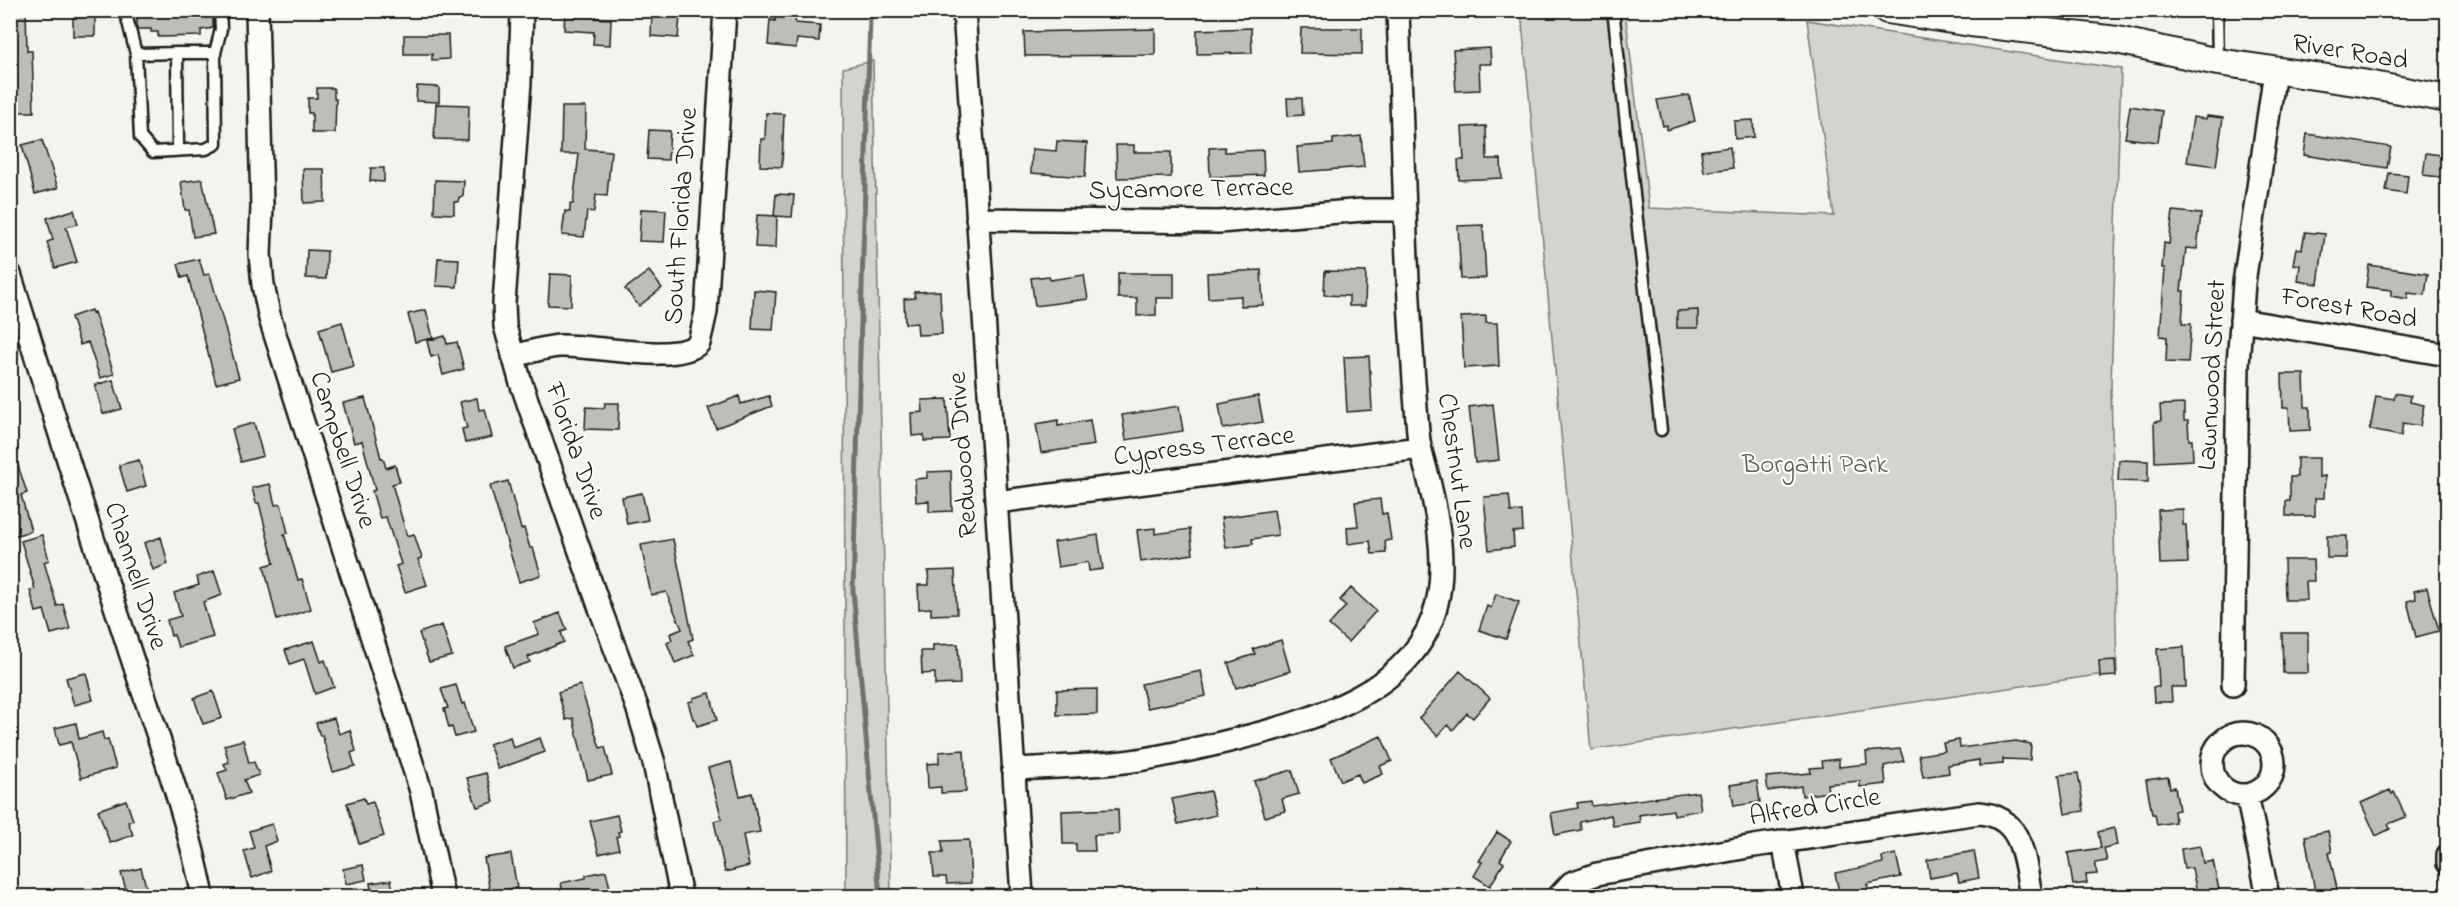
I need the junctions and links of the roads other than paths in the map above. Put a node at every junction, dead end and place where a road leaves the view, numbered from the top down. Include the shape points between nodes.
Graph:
1 (125, 10) edge
2 (220, 10) edge
3 (257, 10) edge
4 (522, 10) edge
5 (725, 10) edge
6 (963, 10) edge
7 (1398, 10) edge
8 (1613, 10) edge
9 (1887, 10) edge
10 (2217, 10) edge
11 (177, 53) junction
12 (215, 53) junction
13 (136, 54) junction
14 (2218, 62) junction
15 (2275, 71) junction
16 (2448, 99) edge
17 (178, 150) junction
18 (1405, 210) junction
19 (977, 219) junction
20 (10, 274) edge
21 (2241, 320) junction
22 (2448, 355) edge
23 (513, 356) junction
24 (1661, 430) dead end
25 (1420, 448) junction
26 (996, 502) junction
27 (2233, 685) dead end
28 (1013, 769) junction
29 (2247, 795) dead end
30 (1783, 842) junction
31 (2448, 855) edge
32 (2448, 863) edge
33 (203, 897) edge
34 (443, 897) edge
35 (681, 897) edge
36 (1022, 897) edge
37 (1559, 897) edge
38 (1793, 897) edge
39 (2031, 897) edge
40 (2268, 897) edge

1 - 13 lane
2 - 12 lane via 221,29
3 - 34 street, Campbell Drive via 263,285 421,791
4 - 23 street, Florida Drive via 504,303
5 - 23 street, South Florida Drive via 706,312 699,343 689,349 657,354 558,346
6 - 19 street, Redwood Drive
7 - 18 street, Chestnut Lane
8 - 24 lane
9 - 14 street, River Road via 2117,40
10 - 14 lane
11 - 12 lane
11 - 13 lane
11 - 17 lane
12 - 17 lane via 216,144 206,149
13 - 17 lane via 140,136 153,152
14 - 15 street, River Road
15 - 16 street, River Road via 2362,82
15 - 21 street, Lawnwood Street
18 - 19 street, Sycamore Terrace via 1219,222
18 - 25 street, Chestnut Lane
19 - 26 street, Redwood Drive
20 - 33 street, Channell Drive via 176,795
21 - 22 street, Forest Road
21 - 27 street, Lawnwood Street
23 - 35 street, Florida Drive via 637,707 654,763
25 - 26 street, Cypress Terrace
25 - 28 street, Chestnut Lane via 1440,539 1438,602 1416,650 1381,682 1355,699 1310,717 1201,748 1131,761
26 - 28 street, Redwood Drive
28 - 36 street, Redwood Drive
29 - 40 street
30 - 37 street, Alfred Circle via 1597,874 1571,883
30 - 38 street
30 - 39 street, Alfred Circle via 1988,813 2004,820 2015,832
31 - 32 street

